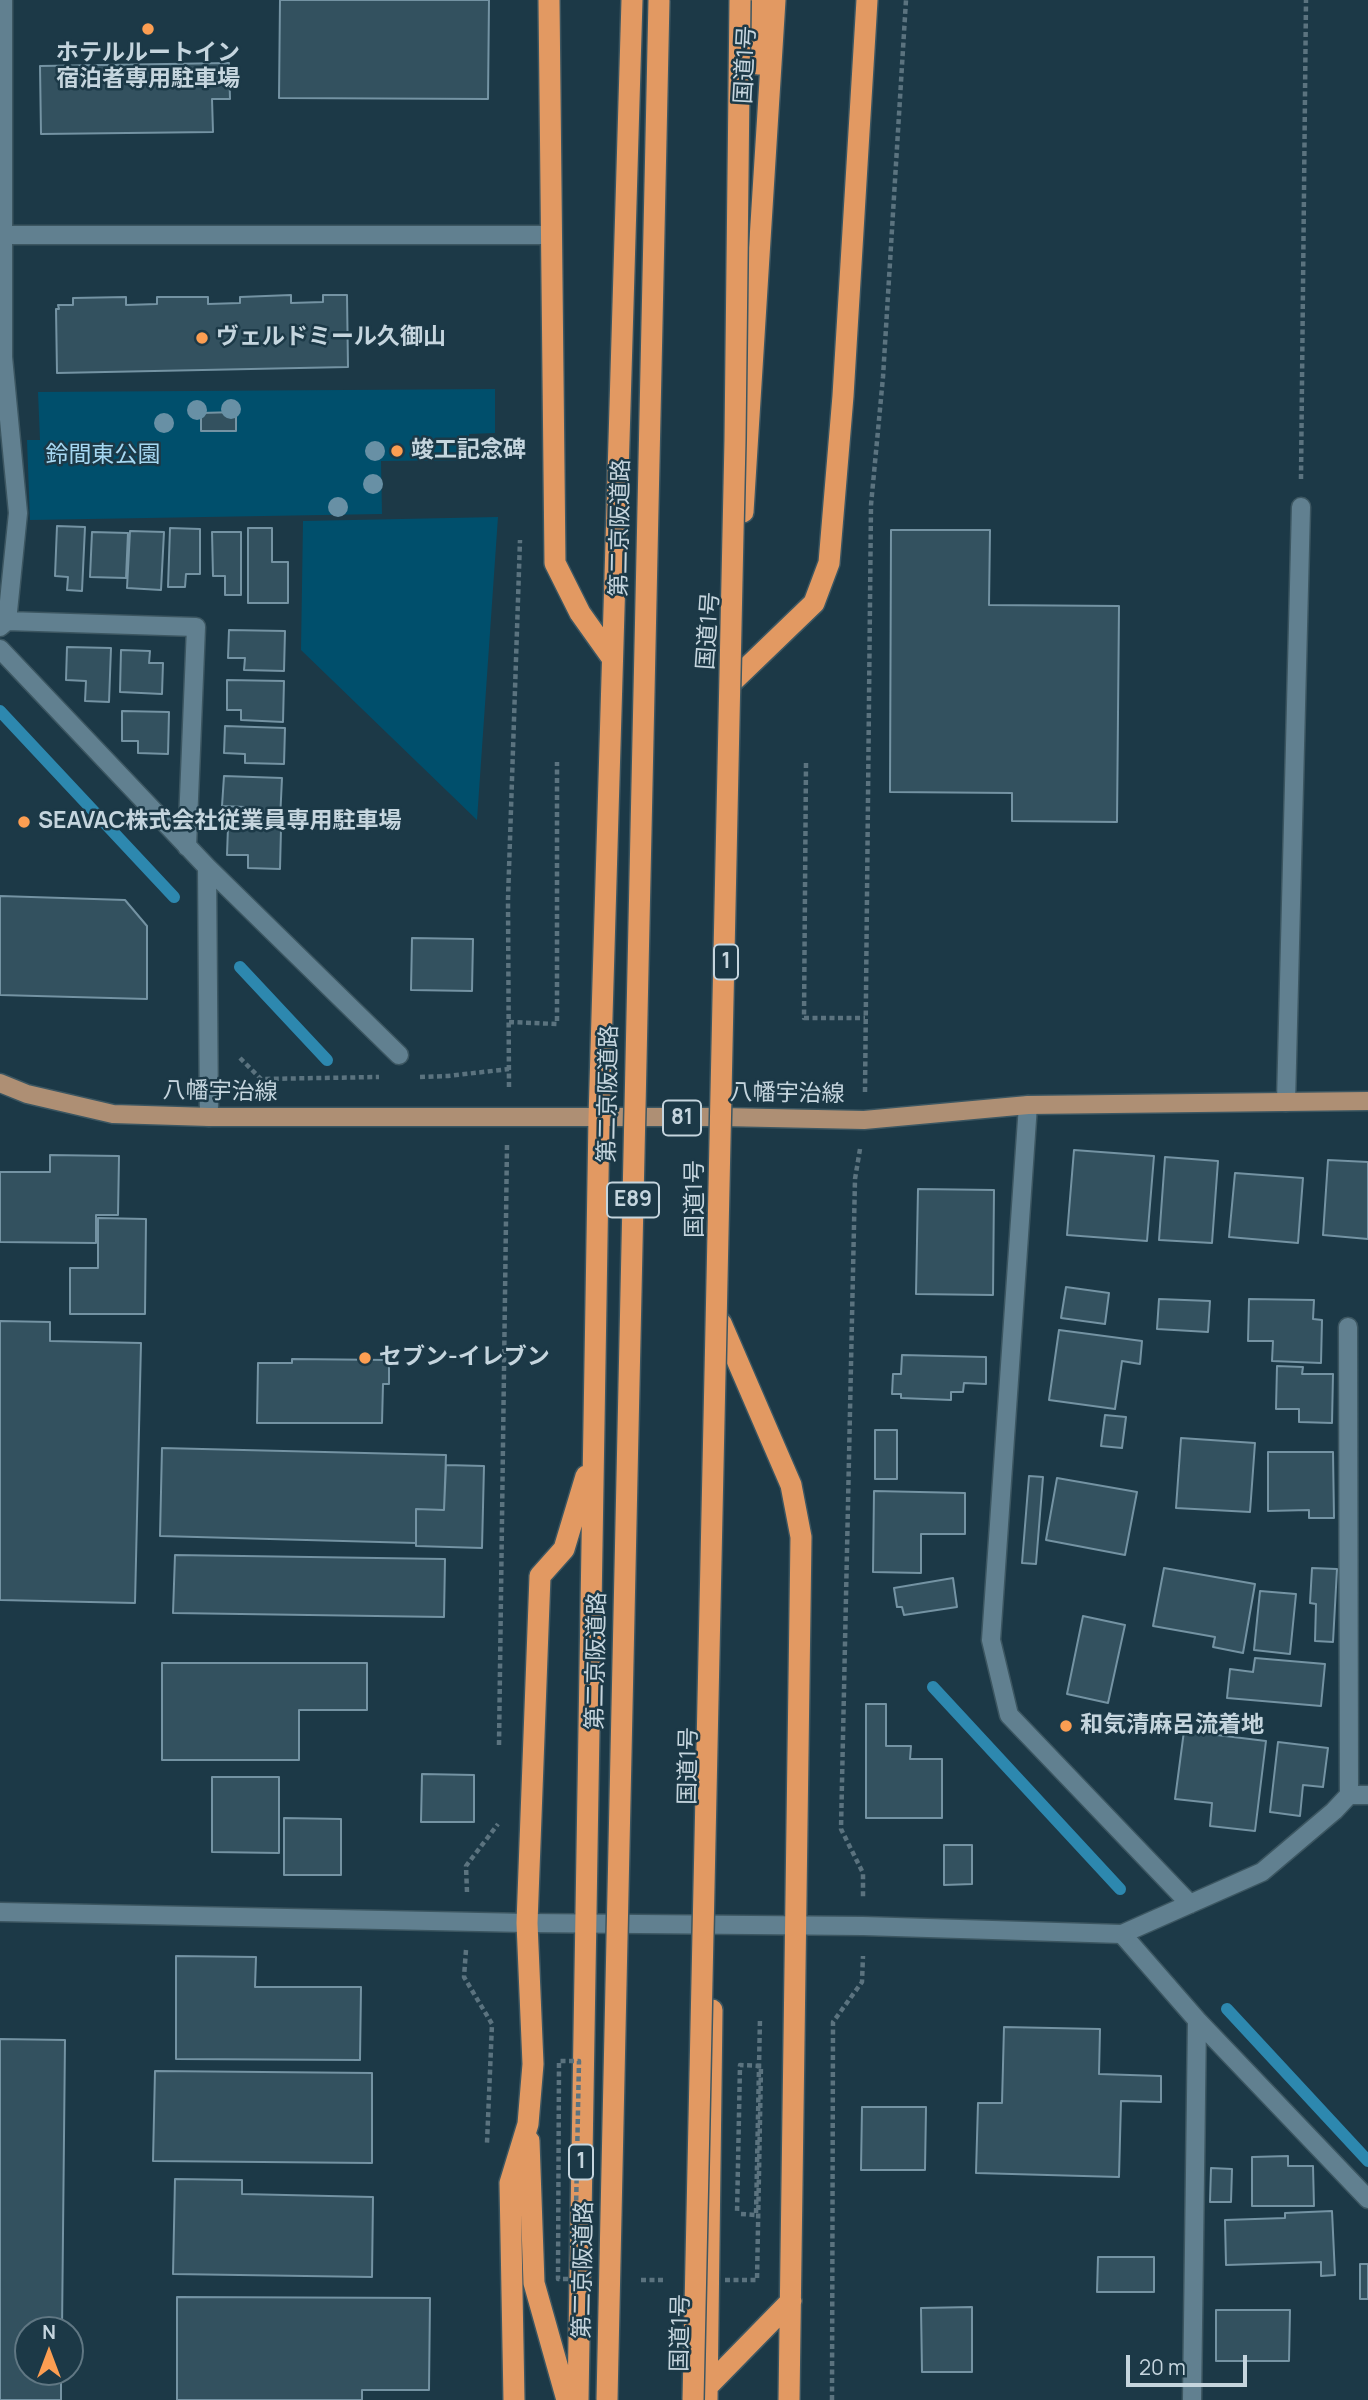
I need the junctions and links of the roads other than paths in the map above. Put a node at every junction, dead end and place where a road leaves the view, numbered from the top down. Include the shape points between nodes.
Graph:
1 (3, 0) edge
2 (549, 0) edge
3 (632, 0) edge
4 (659, 0) edge
5 (740, 0) edge
6 (760, 0) edge
7 (775, 0) edge
8 (867, 0) edge
9 (4, 235) junction
10 (552, 235) junction
11 (735, 440) junction
12 (1301, 507) road end
13 (4, 624) edge
14 (0, 649) edge
15 (612, 658) junction
16 (732, 683) junction
17 (187, 847) junction
18 (207, 867) junction
19 (399, 1055) dead end
20 (0, 1083) edge
21 (1368, 1101) edge
22 (1286, 1102) junction
23 (1028, 1105) junction
24 (209, 1117) junction
25 (723, 1117) junction
26 (599, 1118) junction
27 (722, 1323) junction
28 (1348, 1327) dead end
29 (594, 1452) junction
30 (1349, 1795) junction
31 (1368, 1795) edge
32 (1190, 1904) junction
33 (0, 1912) edge
34 (527, 1923) junction
35 (584, 1923) junction
36 (713, 1926) junction
37 (797, 1927) junction
38 (1122, 1934) junction
39 (1197, 2021) junction
40 (528, 2124) junction
41 (1368, 2199) edge
42 (791, 2301) junction
43 (702, 2396) edge
44 (514, 2400) edge
45 (567, 2400) edge
46 (578, 2400) edge
47 (607, 2400) edge
48 (789, 2400) edge
49 (1192, 2400) edge

1 - 9 street
2 - 10 highway
3 - 15 highway, 1
4 - 47 highway, 第二京阪道路 / E89, bridge
5 - 11 highway, bridge
6 - 11 highway, bridge
7 - 16 highway, 国道1号 / 1
8 - 16 highway via 829,564 814,603
9 - 10 street
9 - 13 street via 4,357 18,513
10 - 15 highway via 555,563 580,613
11 - 43 highway, bridge
12 - 22 street
13 - 17 street via 196,628
14 - 17 street
15 - 26 highway, 1
16 - 25 highway, 国道1号 / 1
17 - 18 street
18 - 19 street
18 - 24 street
20 - 24 main road, 八幡宇治線 / 81 via 113,1114
21 - 22 main road, 八幡宇治線 / 81
22 - 23 main road, 八幡宇治線 / 81
23 - 25 main road, 八幡宇治線 / 81 via 864,1120
23 - 32 street via 991,1640 1009,1715
24 - 26 main road, 八幡宇治線 / 81
25 - 26 main road, 八幡宇治線 / 81
25 - 27 highway, 国道1号 / 1
26 - 29 highway, 1
27 - 36 highway, 国道1号 / 1
27 - 37 highway via 791,1485 802,1537
28 - 30 street
29 - 34 highway via 564,1549 540,1576
29 - 35 highway, 1
30 - 31 street
30 - 32 street via 1262,1872
32 - 38 street
33 - 34 street
34 - 35 street
34 - 40 highway via 533,2064
35 - 36 street
35 - 46 highway, 1
36 - 37 street
36 - 43 highway, 国道1号 / 1
37 - 38 street
37 - 42 highway
38 - 39 street
39 - 41 street
39 - 49 street
40 - 44 highway via 510,2183
40 - 45 highway via 534,2283
42 - 43 highway
42 - 48 highway

